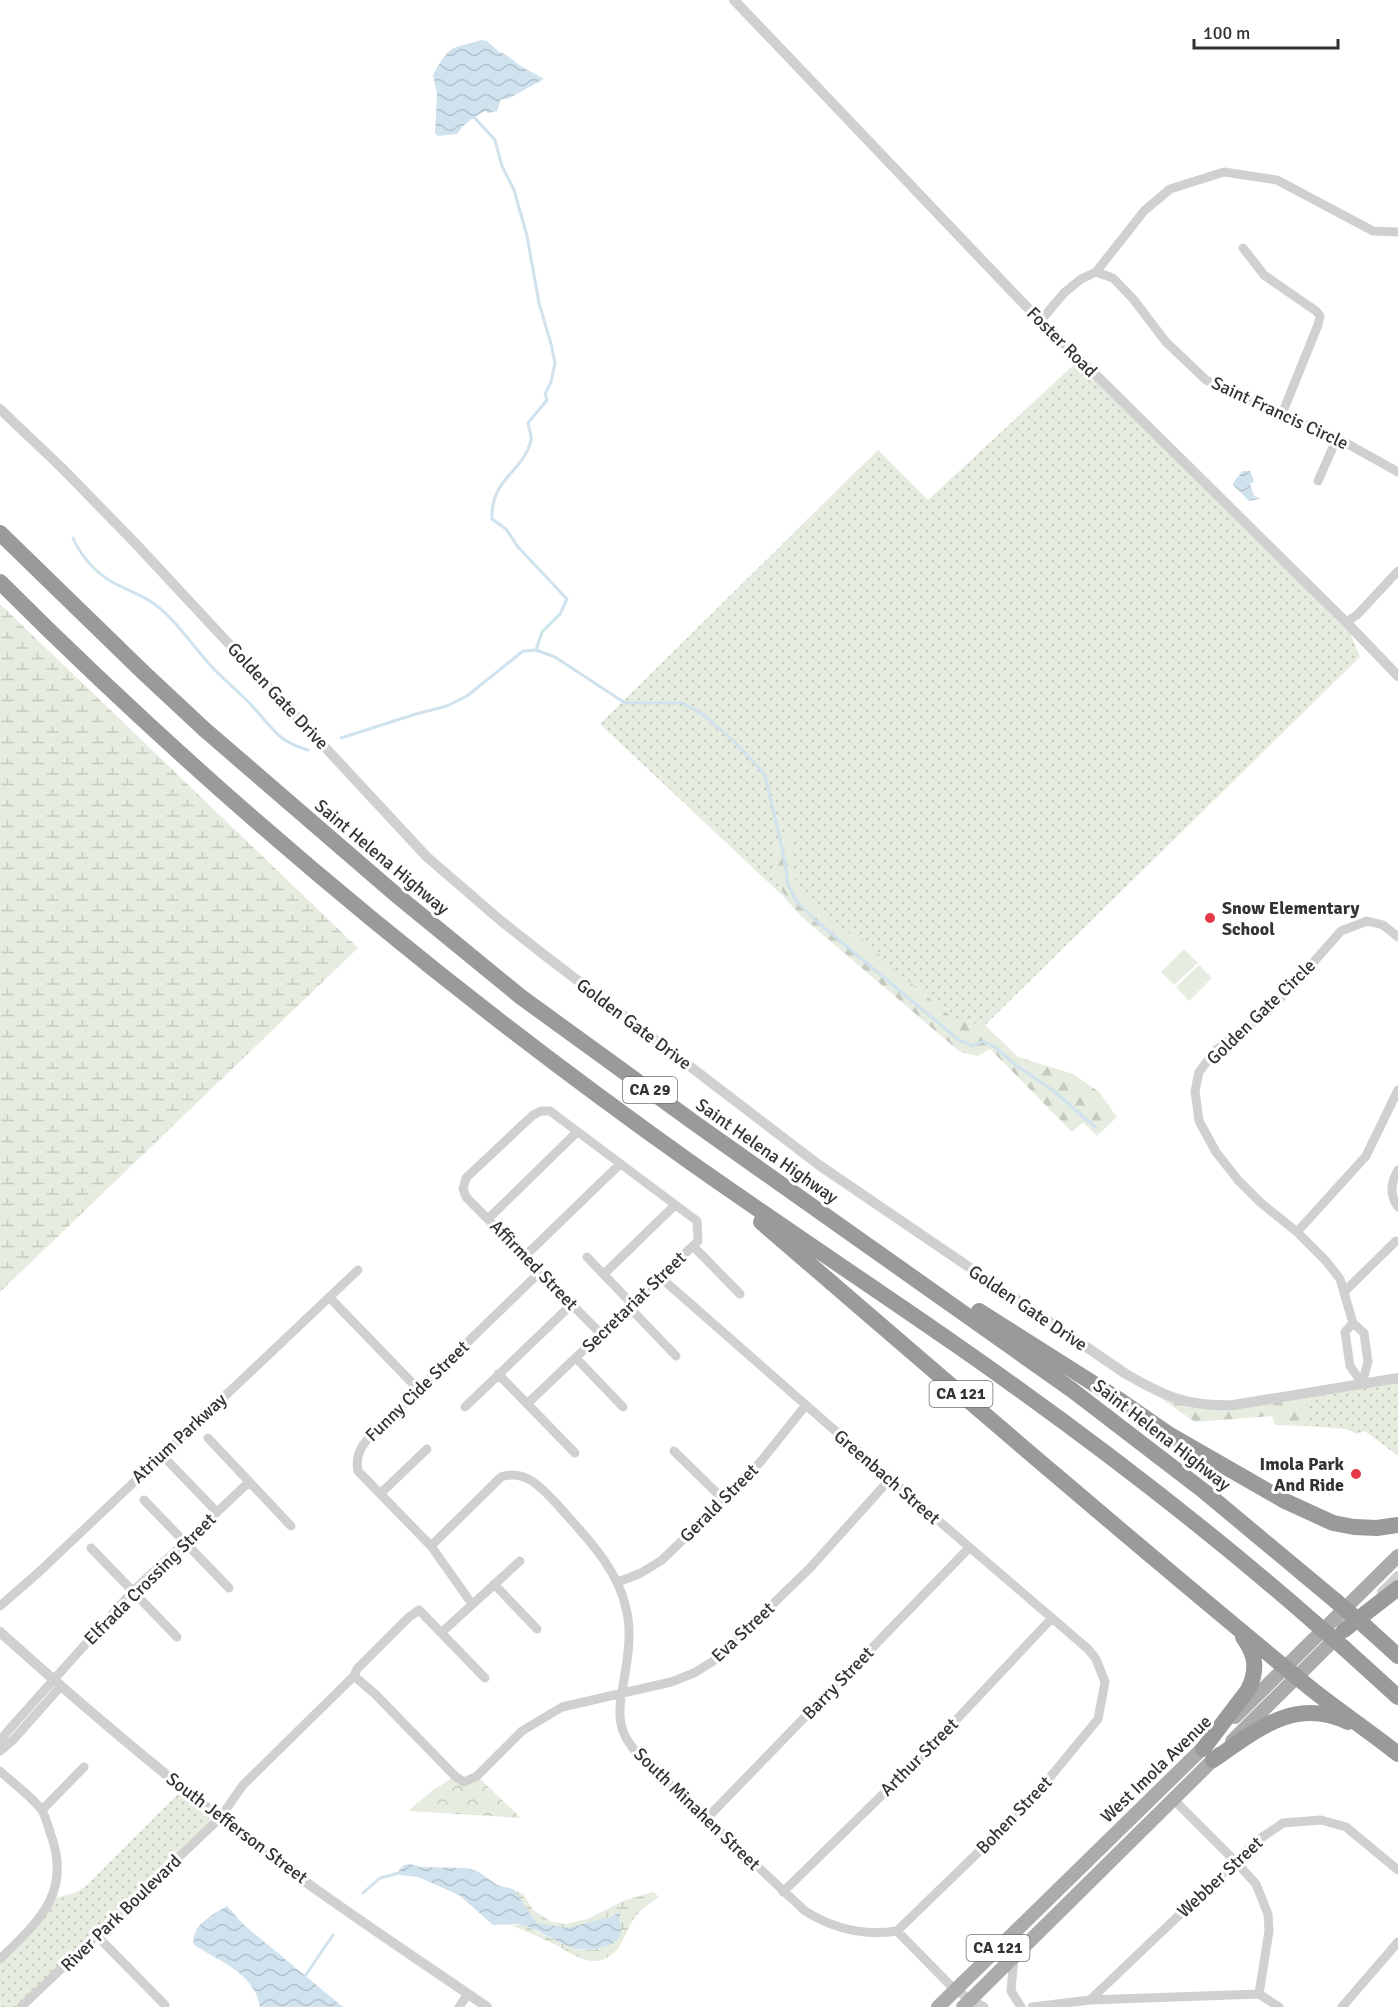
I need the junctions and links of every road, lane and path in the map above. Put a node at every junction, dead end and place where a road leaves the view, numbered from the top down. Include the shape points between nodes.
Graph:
1 (734, 0) edge
2 (1398, 232) edge
3 (1243, 248) dead end
4 (1096, 272) junction
5 (1041, 320) junction
6 (0, 409) edge
7 (1282, 414) junction
8 (1337, 438) junction
9 (1398, 472) edge
10 (1318, 481) dead end
11 (0, 533) edge
12 (1398, 571) edge
13 (0, 582) edge
14 (1346, 622) junction
15 (1398, 676) edge
16 (1398, 937) edge
17 (1398, 1090) edge
18 (578, 1132) junction
19 (730, 1149) junction
20 (692, 1163) junction
21 (620, 1164) junction
22 (1398, 1170) edge
23 (466, 1197) joint
24 (675, 1205) junction
25 (1398, 1207) edge
26 (489, 1218) junction
27 (1297, 1232) junction
28 (1396, 1241) dead end
29 (693, 1246) junction
30 (525, 1256) junction
31 (587, 1257) dead end
32 (358, 1270) dead end
33 (540, 1272) junction
34 (604, 1274) junction
35 (660, 1277) junction
36 (1344, 1292) junction
37 (740, 1294) dead end
38 (329, 1297) junction
39 (572, 1304) junction
40 (631, 1305) junction
41 (1353, 1323) junction
42 (601, 1334) junction
43 (676, 1356) dead end
44 (576, 1358) junction
45 (498, 1374) junction
46 (1398, 1378) edge
47 (1362, 1383) junction
48 (418, 1389) junction
49 (527, 1404) junction
50 (806, 1406) junction
51 (465, 1407) dead end
52 (623, 1407) dead end
53 (208, 1438) dead end
54 (427, 1449) dead end
55 (674, 1451) dead end
56 (574, 1453) dead end
57 (162, 1455) junction
58 (890, 1479) junction
59 (249, 1482) junction
60 (380, 1494) junction
61 (144, 1500) dead end
62 (724, 1500) junction
63 (217, 1512) junction
64 (1398, 1525) edge
65 (291, 1526) dead end
66 (186, 1543) junction
67 (431, 1546) junction
68 (91, 1548) dead end
69 (969, 1548) junction
70 (1398, 1556) edge
71 (520, 1561) dead end
72 (1398, 1576) edge
73 (618, 1582) junction
74 (494, 1584) junction
75 (230, 1588) dead end
76 (1398, 1588) edge
77 (133, 1591) junction
78 (472, 1604) junction
79 (0, 1606) edge
80 (1052, 1618) junction
81 (1232, 1623) junction
82 (1366, 1627) junction
83 (537, 1629) dead end
84 (1344, 1630) junction
85 (0, 1632) edge
86 (441, 1633) junction
87 (177, 1637) dead end
88 (1398, 1649) edge
89 (1398, 1656) edge
90 (1291, 1672) junction
91 (354, 1677) junction
92 (485, 1678) dead end
93 (1105, 1682) joint
94 (57, 1683) junction
95 (622, 1694) junction
96 (1398, 1697) edge
97 (1377, 1737) junction
98 (0, 1742) edge
99 (0, 1751) edge
100 (1208, 1754) junction
101 (1398, 1754) edge
102 (84, 1767) dead end
103 (0, 1771) edge
104 (1173, 1799) junction
105 (42, 1810) junction
106 (220, 1818) junction
107 (707, 1818) junction
108 (1236, 1862) junction
109 (1398, 1870) edge
110 (783, 1892) junction
111 (897, 1931) junction
112 (97, 1936) junction
113 (1398, 1942) edge
114 (1014, 1957) junction
115 (0, 1959) edge
116 (955, 1990) junction
117 (468, 1994) junction
118 (1259, 1994) junction
119 (1090, 2000) junction
120 (967, 2003) edge
121 (165, 2005) dead end
122 (21, 2007) edge
123 (459, 2007) edge
124 (487, 2007) edge
125 (938, 2007) edge
126 (984, 2007) edge
127 (1021, 2007) edge
128 (1032, 2007) edge
129 (1279, 2007) edge
130 (1342, 2007) edge

1 - 5 street, Foster Road
2 - 4 street via 1373,231 1277,180 1224,172 1170,189 1144,211
3 - 7 street via 1264,275 1320,316
4 - 5 street via 1065,292
4 - 7 street, Saint Francis Circle via 1113,278 1166,342 1206,380
5 - 14 street, Foster Road
6 - 47 street, Golden Gate Drive via 137,545 428,857 509,927 819,1165 1153,1390 1207,1406 1263,1401
7 - 8 street, Saint Francis Circle
8 - 9 street, Saint Francis Circle
8 - 10 street
11 - 19 highway, Saint Helena Highway / CA 29 via 187,713 394,893 521,997
12 - 14 street via 1358,615
13 - 20 highway, CA 29 via 180,751 309,864 500,1020
14 - 15 street, Foster Road
16 - 27 street, Golden Gate Circle via 1383,925 1367,921 1341,931 1287,992 1216,1050 1199,1072 1195,1091 1199,1121 1216,1152 1261,1203
17 - 27 street via 1366,1156
18 - 21 street, Secretariat Street
18 - 23 street, Secretariat Street via 550,1111 533,1115 466,1178
18 - 26 street
19 - 64 highway via 1224,1467 1333,1522 1354,1527
19 - 82 highway, Saint Helena Highway / CA 29, bridge via 1105,1415
20 - 81 highway, CA 121
20 - 96 highway, CA 29, bridge via 1074,1429 1222,1545
21 - 24 street, Secretariat Street
21 - 30 street
22 - 25 street via 1392,1182 1392,1198
23 - 26 street, Affirmed Street
24 - 29 street, Secretariat Street via 697,1221 698,1241
24 - 34 street
26 - 30 street, Affirmed Street
27 - 36 street, Golden Gate Circle via 1326,1261 1340,1279
28 - 36 street
29 - 35 street, Secretariat Street
29 - 37 street
30 - 33 street, Affirmed Street
31 - 34 street
32 - 38 street, Atrium Parkway
33 - 39 street, Affirmed Street
33 - 48 street, Funny Cide Street
34 - 40 street
35 - 40 street, Secretariat Street
35 - 50 street, Greenbach Street
36 - 41 street, Golden Gate Circle
38 - 48 street
38 - 57 street, Atrium Parkway
39 - 42 street, Affirmed Street
39 - 45 street
40 - 42 street, Secretariat Street
40 - 43 street
41 - 47 street, Golden Gate Circle via 1364,1332 1368,1362
41 - 47 street, Golden Gate Circle via 1346,1332 1350,1366
42 - 44 street, Secretariat Street
44 - 49 street, Secretariat Street
44 - 52 street
45 - 49 street
45 - 51 street
46 - 47 street, Golden Gate Drive
48 - 60 street, Funny Cide Street via 362,1445 356,1460 358,1471
49 - 56 street
50 - 58 street, Greenbach Street
50 - 62 street, Gerald Street
53 - 59 street
54 - 60 street
55 - 62 street
57 - 63 street
57 - 79 street, Atrium Parkway
58 - 69 street, Greenbach Street
58 - 95 street, Eva Street via 810,1568 715,1660 671,1682
59 - 63 street, Elfrada Crossing Street
59 - 65 street
60 - 67 street, Funny Cide Street
61 - 66 street
62 - 73 street, Gerald Street via 662,1560
63 - 66 street, Elfrada Crossing Street
66 - 75 street
66 - 77 street, Elfrada Crossing Street
67 - 73 street, South Minahen Street via 501,1478 510,1474 526,1476 578,1527
67 - 78 street, Funny Cide Street
68 - 77 street
69 - 80 street, Greenbach Street
69 - 107 street, Barry Street
70 - 90 main road, West Imola Avenue
71 - 74 street
72 - 84 street, West Imola Avenue
73 - 95 street, South Minahen Street via 630,1632
74 - 78 street
74 - 83 street
76 - 84 highway, CA 121
77 - 87 street
77 - 94 street, Elfrada Crossing Street
78 - 86 street
80 - 93 street, Greenbach Street via 1088,1649
80 - 110 street, Arthur Street via 926,1752
81 - 90 highway
81 - 100 highway, CA 121 via 1254,1655 1255,1673
82 - 88 highway
82 - 89 highway, Saint Helena Highway / CA 29
84 - 90 main road, West Imola Avenue / CA 121
85 - 94 street, South Jefferson Street
86 - 91 street, River Park Boulevard via 419,1610
86 - 92 street
90 - 97 highway
90 - 100 main road, West Imola Avenue / CA 121
91 - 95 street, Eva Street via 464,1782 477,1776 522,1731 562,1707
91 - 106 street, River Park Boulevard via 243,1785
93 - 111 street, Bohen Street via 1098,1719 1083,1739 1028,1804
94 - 98 street
94 - 99 street
94 - 106 street, South Jefferson Street
95 - 107 street, South Minahen Street via 622,1729 628,1743
97 - 100 highway via 1340,1719 1314,1712 1284,1716
97 - 101 highway
100 - 104 main road, West Imola Avenue / CA 121
100 - 116 main road, West Imola Avenue / CA 121
102 - 105 street
103 - 105 street
104 - 108 street
104 - 114 main road, West Imola Avenue / CA 121
105 - 115 street via 59,1866 55,1891 37,1923
106 - 112 street, River Park Boulevard
106 - 117 street, South Jefferson Street
107 - 110 street, South Minahen Street
108 - 109 street, Webber Street via 1283,1823 1321,1820 1346,1827
108 - 118 street via 1256,1884 1268,1914 1267,1952
108 - 119 street, Webber Street
110 - 111 street, South Minahen Street via 821,1921 841,1928
111 - 116 street
112 - 121 street
112 - 122 street, River Park Boulevard
113 - 130 street
114 - 120 main road, West Imola Avenue / CA 121
114 - 127 street via 1011,1992
116 - 120 street
116 - 125 main road, West Imola Avenue / CA 121
117 - 123 street
117 - 124 street, South Jefferson Street
118 - 119 street
118 - 129 street
119 - 128 street
120 - 126 street

